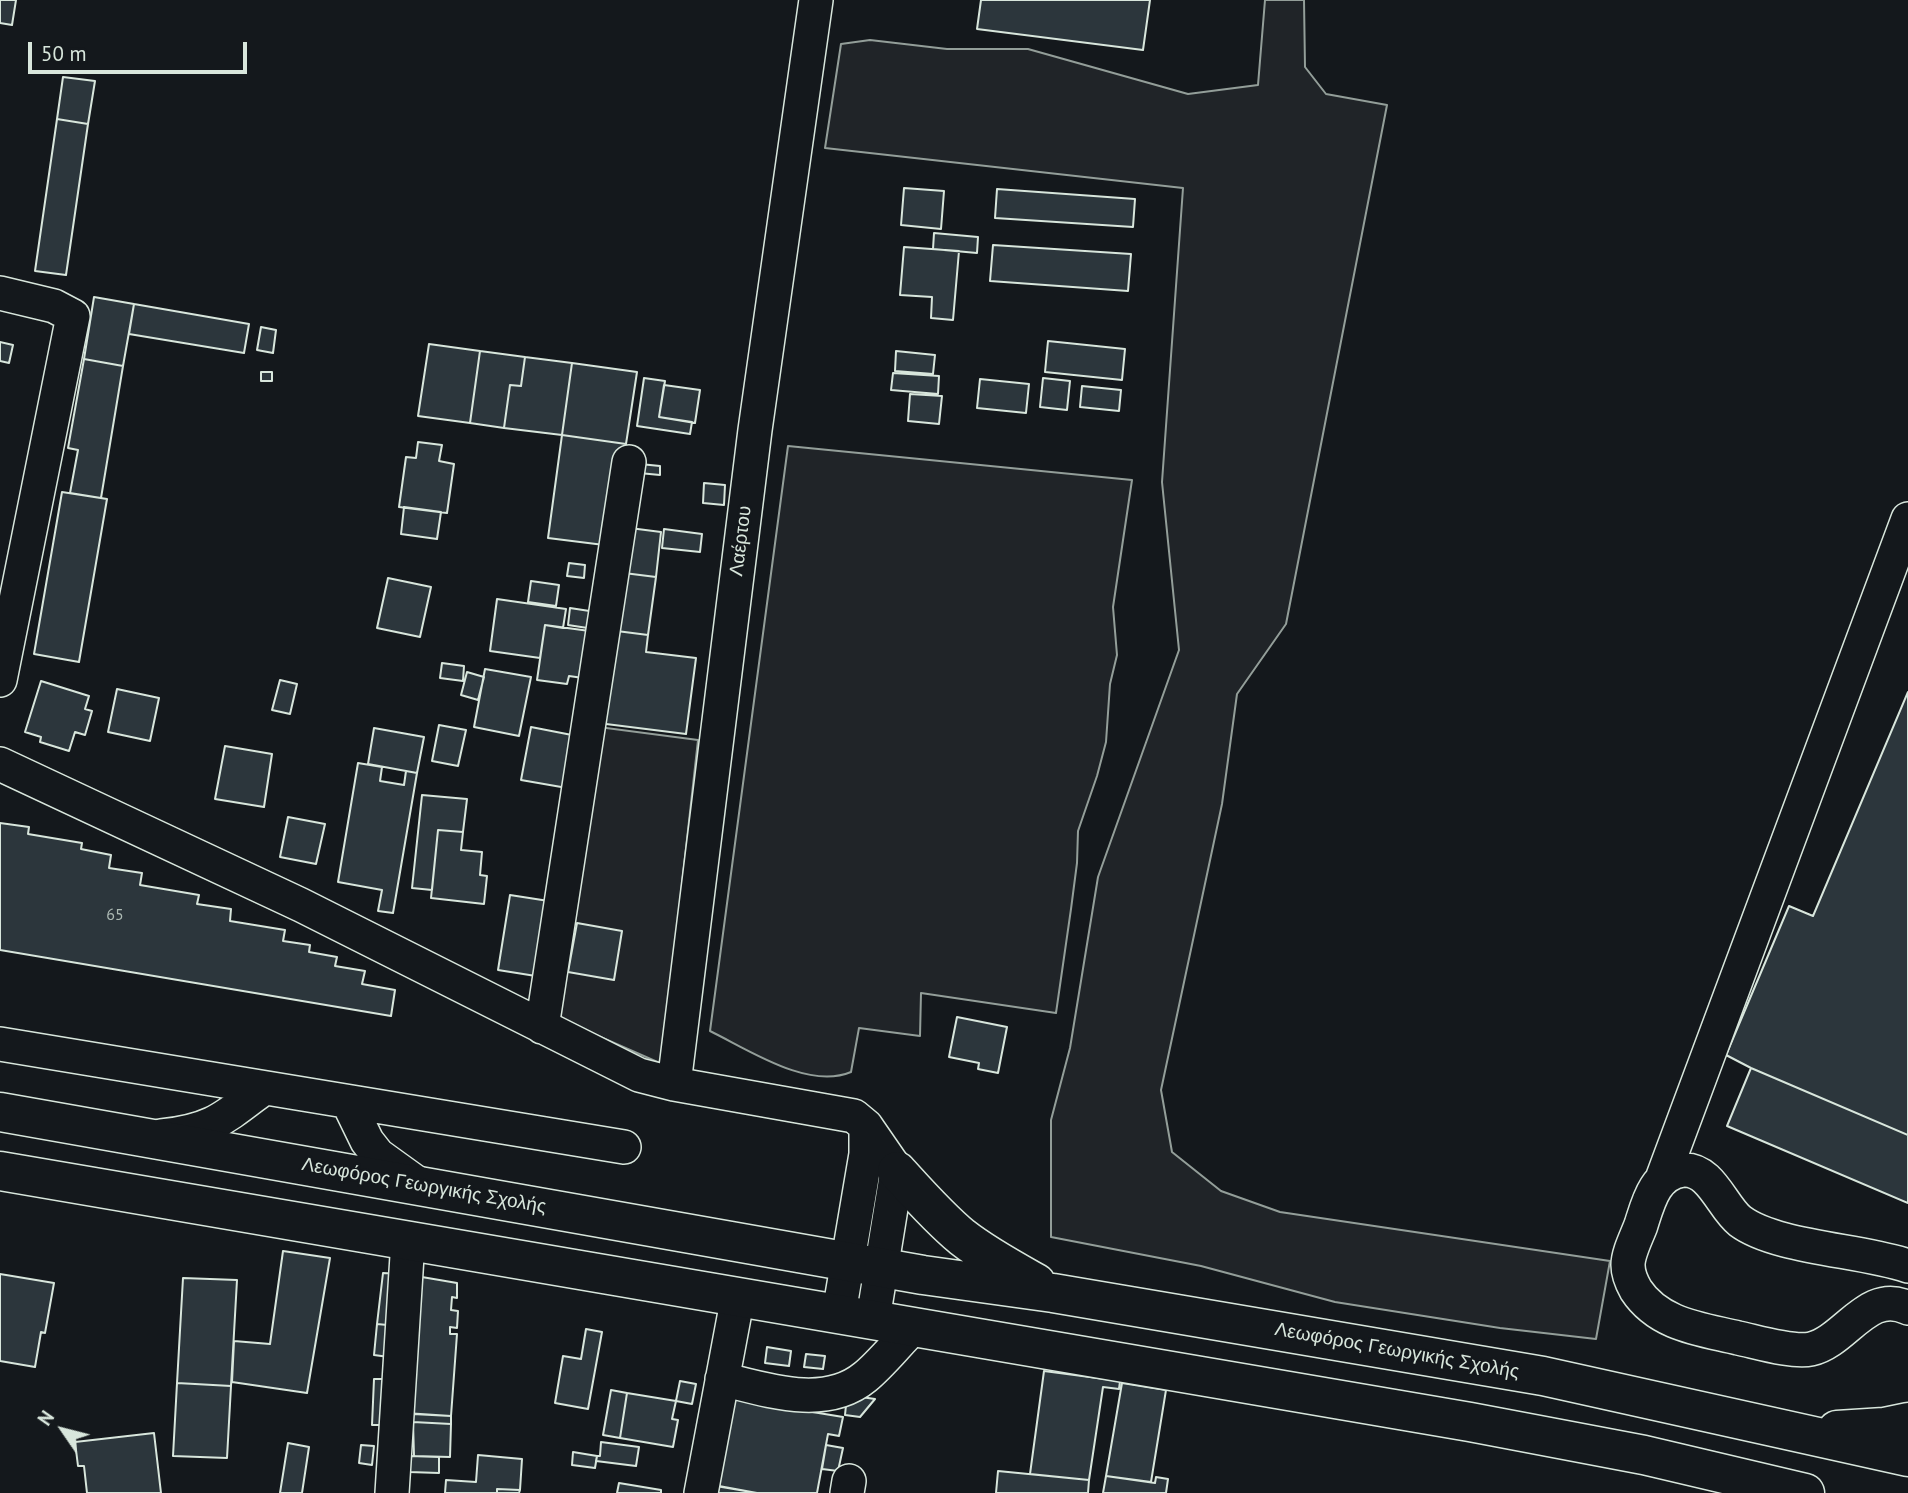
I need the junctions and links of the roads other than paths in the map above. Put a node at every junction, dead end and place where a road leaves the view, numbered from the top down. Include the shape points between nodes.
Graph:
1 (817, 0) edge
2 (0, 293) edge
3 (629, 462) dead end
4 (1908, 519) edge
5 (0, 680) edge
6 (0, 764) edge
7 (542, 1027) junction
8 (0, 1044) edge
9 (674, 1084) junction
10 (264, 1088) junction
11 (348, 1102) junction
12 (0, 1112) edge
13 (866, 1126) junction
14 (146, 1138) junction
15 (624, 1147) dead end
16 (0, 1171) edge
17 (897, 1171) junction
18 (1662, 1179) junction
19 (421, 1186) junction
20 (408, 1240) junction
21 (864, 1263) junction
22 (1908, 1266) edge
23 (1053, 1293) junction
24 (738, 1296) junction
25 (1908, 1308) edge
26 (856, 1316) junction
27 (915, 1326) junction
28 (722, 1379) junction
29 (1908, 1422) edge
30 (1791, 1429) junction
31 (1908, 1457) edge
32 (1795, 1492) edge
33 (392, 1493) edge
34 (701, 1493) edge

1 - 9 street, Λαέρτου via 754,430
2 - 5 street via 54,306 73,316
3 - 7 street
4 - 18 street
6 - 7 street via 301,905
7 - 9 street via 639,1075
8 - 10 street
9 - 13 street via 841,1112
10 - 11 street
10 - 14 street via 206,1128
11 - 15 street
11 - 19 street via 378,1155
12 - 14 main road, Λεωφόρος Γεωργικής Σχολής
13 - 17 street
13 - 21 street
14 - 19 main road, Λεωφόρος Γεωργικής Σχολής
16 - 20 main road
17 - 21 street
17 - 23 main road via 963,1237
18 - 22 street via 1673,1171 1687,1170 1702,1177 1739,1220 1765,1234
18 - 25 street via 1653,1191 1627,1264 1644,1302 1677,1323 1778,1347 1811,1349 1865,1311 1883,1304
19 - 21 main road, Λεωφόρος Γεωργικής Σχολής
20 - 24 main road
20 - 33 street
21 - 23 main road, Λεωφόρος Γεωργικής Σχολής
21 - 26 street
23 - 30 main road, Λεωφόρος Γεωργικής Σχολής via 1544,1376
24 - 26 main road
24 - 28 street
26 - 27 main road
27 - 28 street via 865,1377 829,1395
27 - 32 main road via 1484,1424 1644,1455
28 - 34 street
29 - 30 main road via 1855,1430
30 - 31 main road, Λεωφόρος Γεωργικής Σχολής

